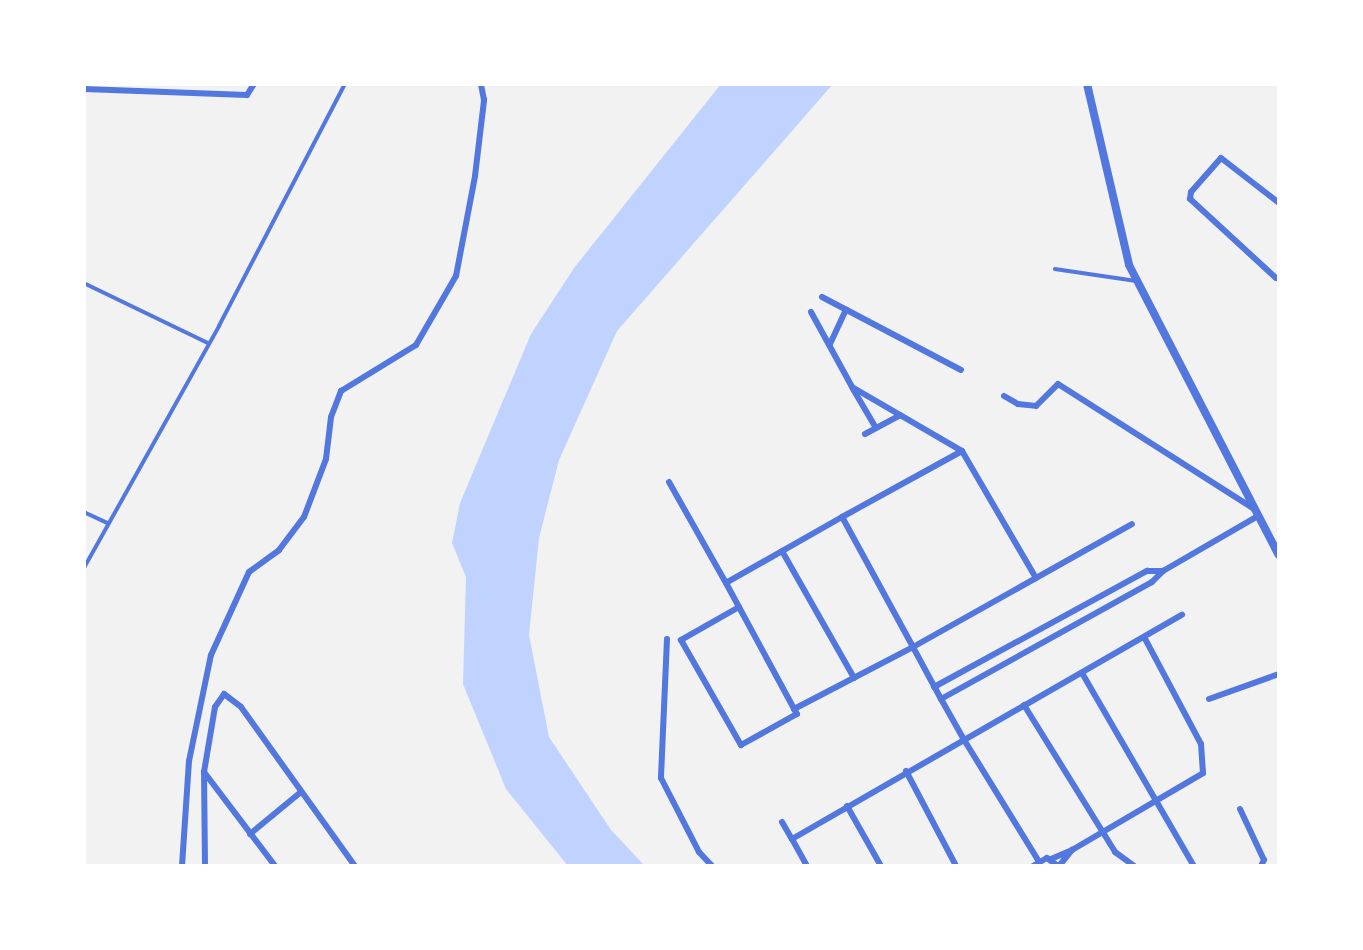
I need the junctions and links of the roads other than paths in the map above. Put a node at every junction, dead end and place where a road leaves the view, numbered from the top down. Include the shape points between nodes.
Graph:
1 (254, 84) edge
2 (345, 84) edge
3 (481, 84) edge
4 (1087, 84) edge
5 (84, 89) edge
6 (1279, 203) edge
7 (1055, 269) dead end
8 (1278, 278) edge
9 (1136, 282) junction
10 (84, 283) edge
11 (822, 297) dead end
12 (846, 309) junction
13 (811, 312) dead end
14 (209, 344) junction
15 (830, 344) junction
16 (961, 370) dead end
17 (852, 387) junction
18 (1004, 396) dead end
19 (900, 415) junction
20 (876, 428) junction
21 (865, 434) dead end
22 (962, 451) junction
23 (669, 482) dead end
24 (84, 512) edge
25 (1255, 512) junction
26 (842, 517) junction
27 (108, 523) junction
28 (1132, 524) dead end
29 (782, 551) junction
30 (1279, 555) edge
31 (84, 568) edge
32 (1163, 570) junction
33 (1036, 578) junction
34 (726, 583) junction
35 (739, 607) junction
36 (1182, 615) dead end
37 (1144, 637) junction
38 (667, 639) dead end
39 (913, 647) junction
40 (1082, 673) junction
41 (1279, 674) edge
42 (854, 678) junction
43 (934, 687) junction
44 (941, 699) junction
45 (1209, 699) dead end
46 (1024, 705) junction
47 (794, 709) junction
48 (963, 738) junction
49 (906, 771) junction
50 (204, 772) junction
51 (301, 792) junction
52 (1156, 802) junction
53 (847, 806) junction
54 (1240, 809) dead end
55 (782, 822) dead end
56 (1102, 832) junction
57 (250, 834) junction
58 (792, 839) junction
59 (1072, 849) junction
60 (1051, 859) junction
61 (1036, 863) edge
62 (182, 866) edge
63 (205, 866) edge
64 (275, 866) edge
65 (355, 866) edge
66 (712, 866) edge
67 (807, 866) edge
68 (881, 866) edge
69 (956, 866) edge
70 (1058, 866) edge
71 (1134, 866) edge
72 (1194, 866) edge
73 (1261, 866) edge

1 - 5 street via 247,95
2 - 14 lane
3 - 62 street via 484,100 475,176 456,276 416,345 341,391 331,417 326,459 304,517 279,550 249,572 211,655 189,761
4 - 9 street via 1112,206
6 - 8 street via 1221,158 1191,192 1190,200
7 - 9 lane
9 - 25 street
10 - 14 lane
11 - 12 street
12 - 15 street
12 - 16 street
13 - 15 street
14 - 27 lane
15 - 17 street
17 - 19 street
17 - 20 street
18 - 25 street via 1017,404 1036,406 1058,384
19 - 20 street
19 - 22 street
20 - 21 street
22 - 26 street
22 - 33 street
23 - 34 street
24 - 27 lane
25 - 30 street
25 - 32 street
26 - 29 street
26 - 39 street
27 - 31 lane
28 - 33 street
29 - 34 street
29 - 42 street
32 - 43 street via 1147,572
32 - 44 street via 1152,582
33 - 39 street
34 - 35 street
35 - 47 street
35 - 47 street via 681,640 741,745 797,714
36 - 37 street
37 - 40 street
37 - 52 street via 1201,744 1203,773
38 - 66 street via 661,778 699,852
39 - 42 street
39 - 43 street
40 - 46 street
40 - 52 street
41 - 45 street
42 - 47 street
43 - 44 street
44 - 48 street
46 - 48 street
46 - 56 street
48 - 49 street
48 - 61 street
49 - 53 street
49 - 69 street
50 - 51 street via 215,706 224,694 229,695
50 - 57 street
50 - 63 street
51 - 57 street
51 - 65 street
52 - 56 street
52 - 72 street
53 - 58 street
53 - 68 street
54 - 73 street via 1264,860
55 - 58 street
56 - 59 street
56 - 71 street via 1115,852
57 - 64 street
58 - 67 street
59 - 60 street
59 - 70 street
60 - 61 street
60 - 70 street

